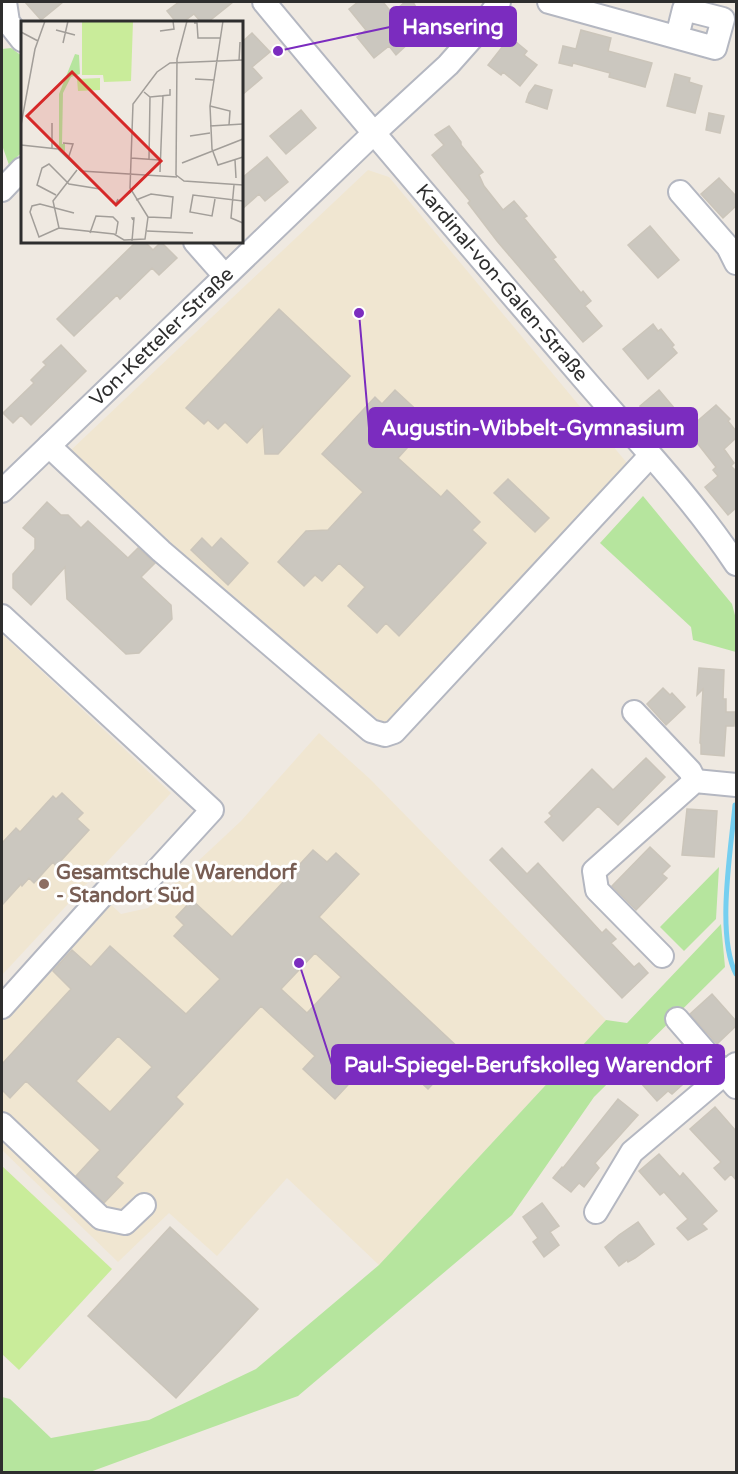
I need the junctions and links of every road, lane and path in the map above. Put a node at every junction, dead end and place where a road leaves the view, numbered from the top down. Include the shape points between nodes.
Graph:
1 (264, 2) edge
2 (499, 2) edge
3 (549, 2) edge
4 (5, 17) edge
5 (677, 37) dead end
6 (21, 39) edge
7 (373, 134) junction
8 (21, 170) edge
9 (2, 190) edge
10 (680, 192) dead end
11 (196, 243) edge
12 (736, 263) edge
13 (225, 276) junction
14 (49, 446) junction
15 (650, 456) junction
16 (2, 491) edge
17 (736, 564) edge
18 (2, 616) edge
19 (634, 712) dead end
20 (695, 781) junction
21 (736, 785) edge
22 (662, 956) dead end
23 (2, 1007) edge
24 (677, 1019) dead end
25 (733, 1075) edge
26 (2, 1124) edge
27 (144, 1205) dead end
28 (596, 1212) dead end

1 - 7 street, Kardinal-von-Galen-Straße
2 - 7 street, Von-Ketteler-Straße via 448,65
3 - 5 street
4 - 6 street
7 - 13 street, Von-Ketteler-Straße
7 - 15 street, Kardinal-von-Galen-Straße
8 - 9 street
10 - 12 street via 728,247
11 - 13 street
13 - 14 street, Von-Ketteler-Straße
14 - 15 street via 233,613 372,731 385,735 394,732
14 - 16 street, Von-Ketteler-Straße
15 - 17 street, Kardinal-von-Galen-Straße via 718,536
18 - 23 street via 212,810 149,879 109,888
19 - 20 street
20 - 21 street
20 - 22 street via 594,872 597,890
24 - 25 street
25 - 28 street via 632,1152
26 - 27 street via 101,1218 124,1223

